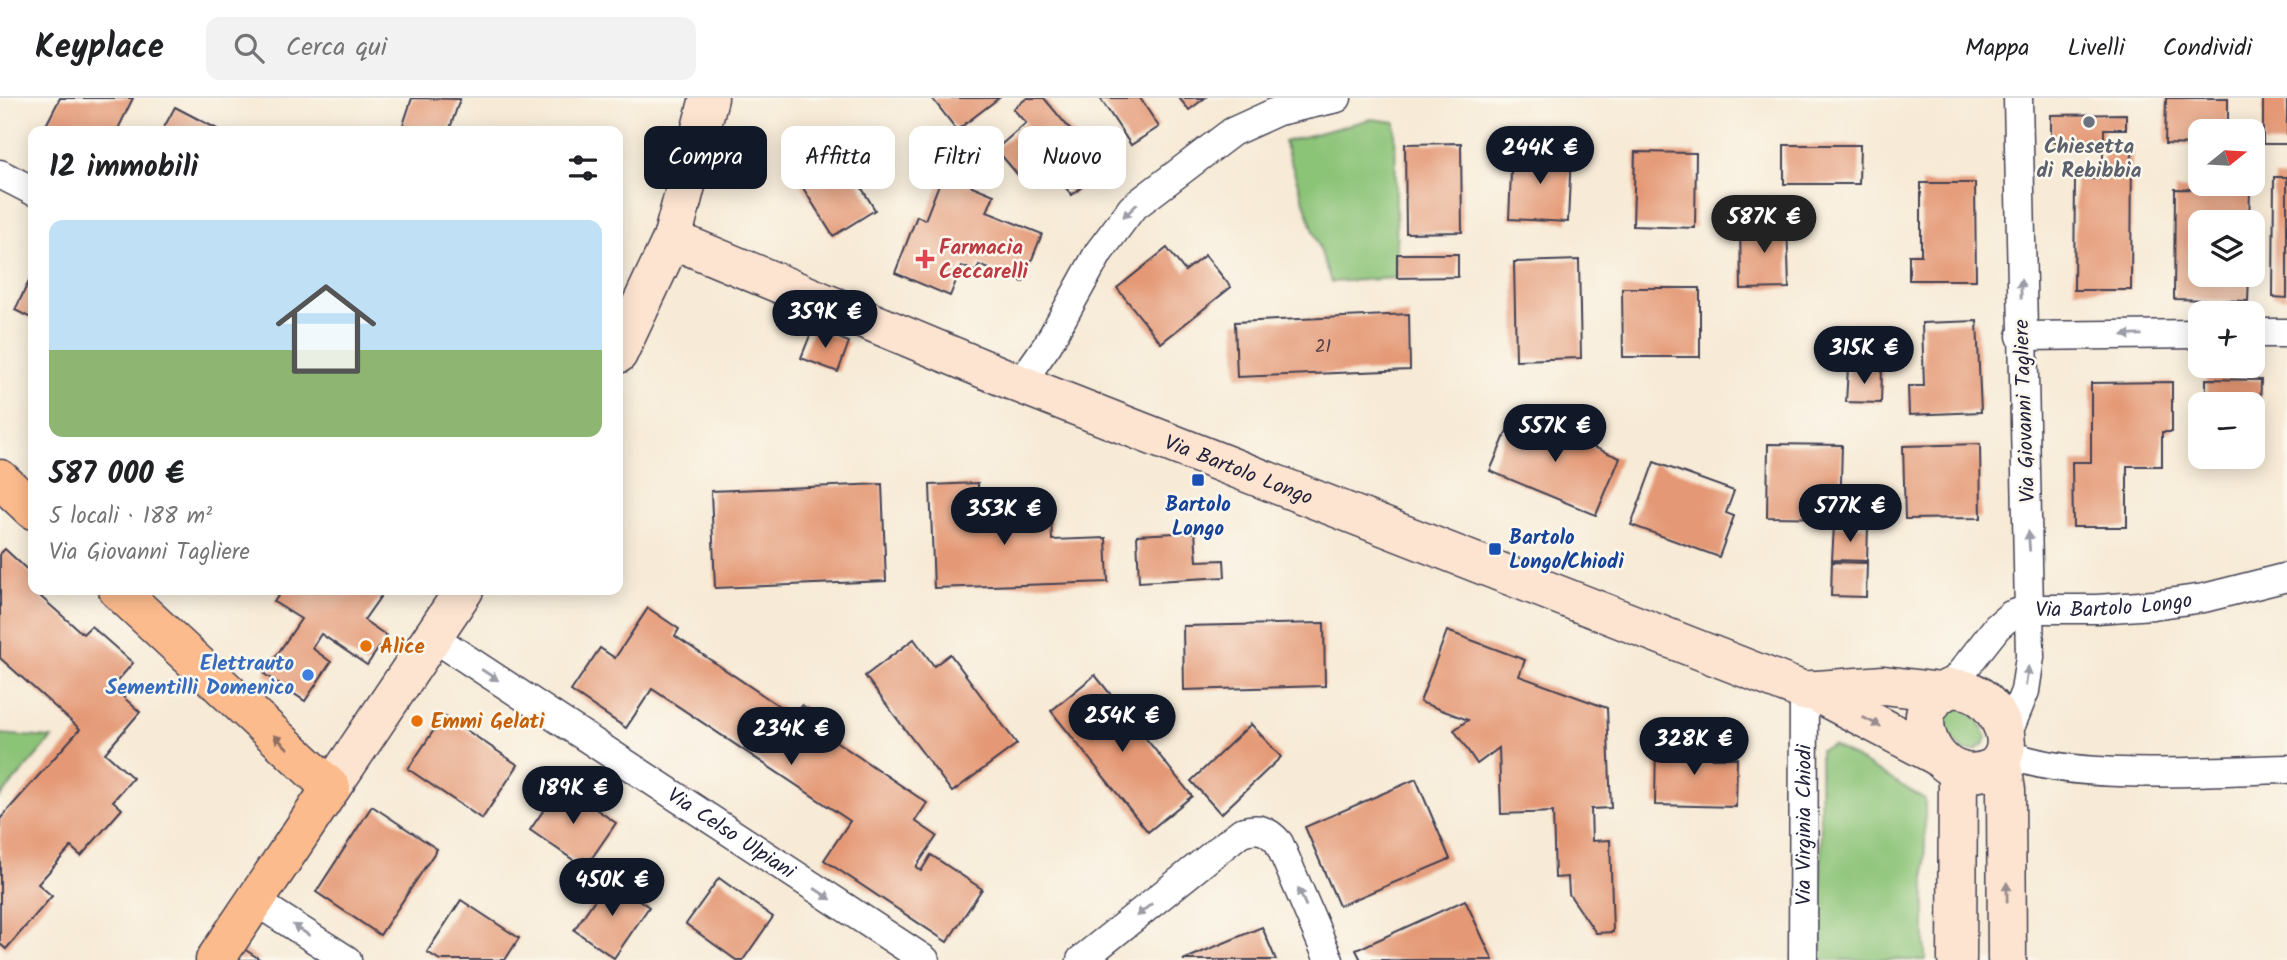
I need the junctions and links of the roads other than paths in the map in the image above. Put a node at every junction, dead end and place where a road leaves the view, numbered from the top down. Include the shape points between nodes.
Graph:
1 (709, 98) edge
2 (1337, 98) edge
3 (2018, 98) edge
4 (0, 174) edge
5 (28, 188) edge
6 (672, 239) junction
7 (2265, 333) edge
8 (2287, 333) edge
9 (2188, 334) edge
10 (2021, 336) junction
11 (623, 343) edge
12 (1020, 384) junction
13 (0, 479) edge
14 (28, 505) edge
15 (2287, 577) edge
16 (123, 595) edge
17 (461, 595) edge
18 (2029, 609) junction
19 (433, 637) junction
20 (1945, 690) junction
21 (1808, 691) junction
22 (2004, 750) junction
23 (1948, 763) junction
24 (2287, 769) edge
25 (331, 788) junction
26 (255, 901) junction
27 (215, 960) edge
28 (347, 960) edge
29 (925, 960) edge
30 (1081, 960) edge
31 (1329, 960) edge
32 (1803, 960) edge
33 (1957, 960) edge
34 (2007, 960) edge

1 - 6 street
2 -> 12 street via 1279,111 1232,132 1132,208 1099,252
10 -> 3 street, Via Giovanni Tagliere
4 - 5 street
6 - 11 street
6 - 12 street, Via Bartolo Longo
7 - 8 street
9 -> 10 street
18 -> 10 street, Via Giovanni Tagliere
12 - 21 street, Via Bartolo Longo
13 - 14 main road
15 - 18 street, Via Bartolo Longo via 2204,598 2153,605
25 -> 16 main road
17 - 19 street
18 - 20 street via 2011,615 1997,627
22 -> 18 street, Via Bartolo Longo via 2025,691
19 - 25 street
19 -> 29 street, Via Celso Ulpiani
20 - 21 street via 1884,685
20 - 22 street via 1970,691 1990,705 2002,723
20 - 23 street via 1927,708 1925,720 1928,740
21 -> 23 street, Via Bartolo Longo
21 - 32 street, Via Virginia Chiodi
22 - 23 street via 1980,773
22 - 24 street via 2038,764 2126,771
34 -> 22 street
23 - 33 street
25 - 26 main road
26 - 27 main road
28 -> 26 street
31 -> 30 street via 1279,843 1271,833 1256,828 1241,832

